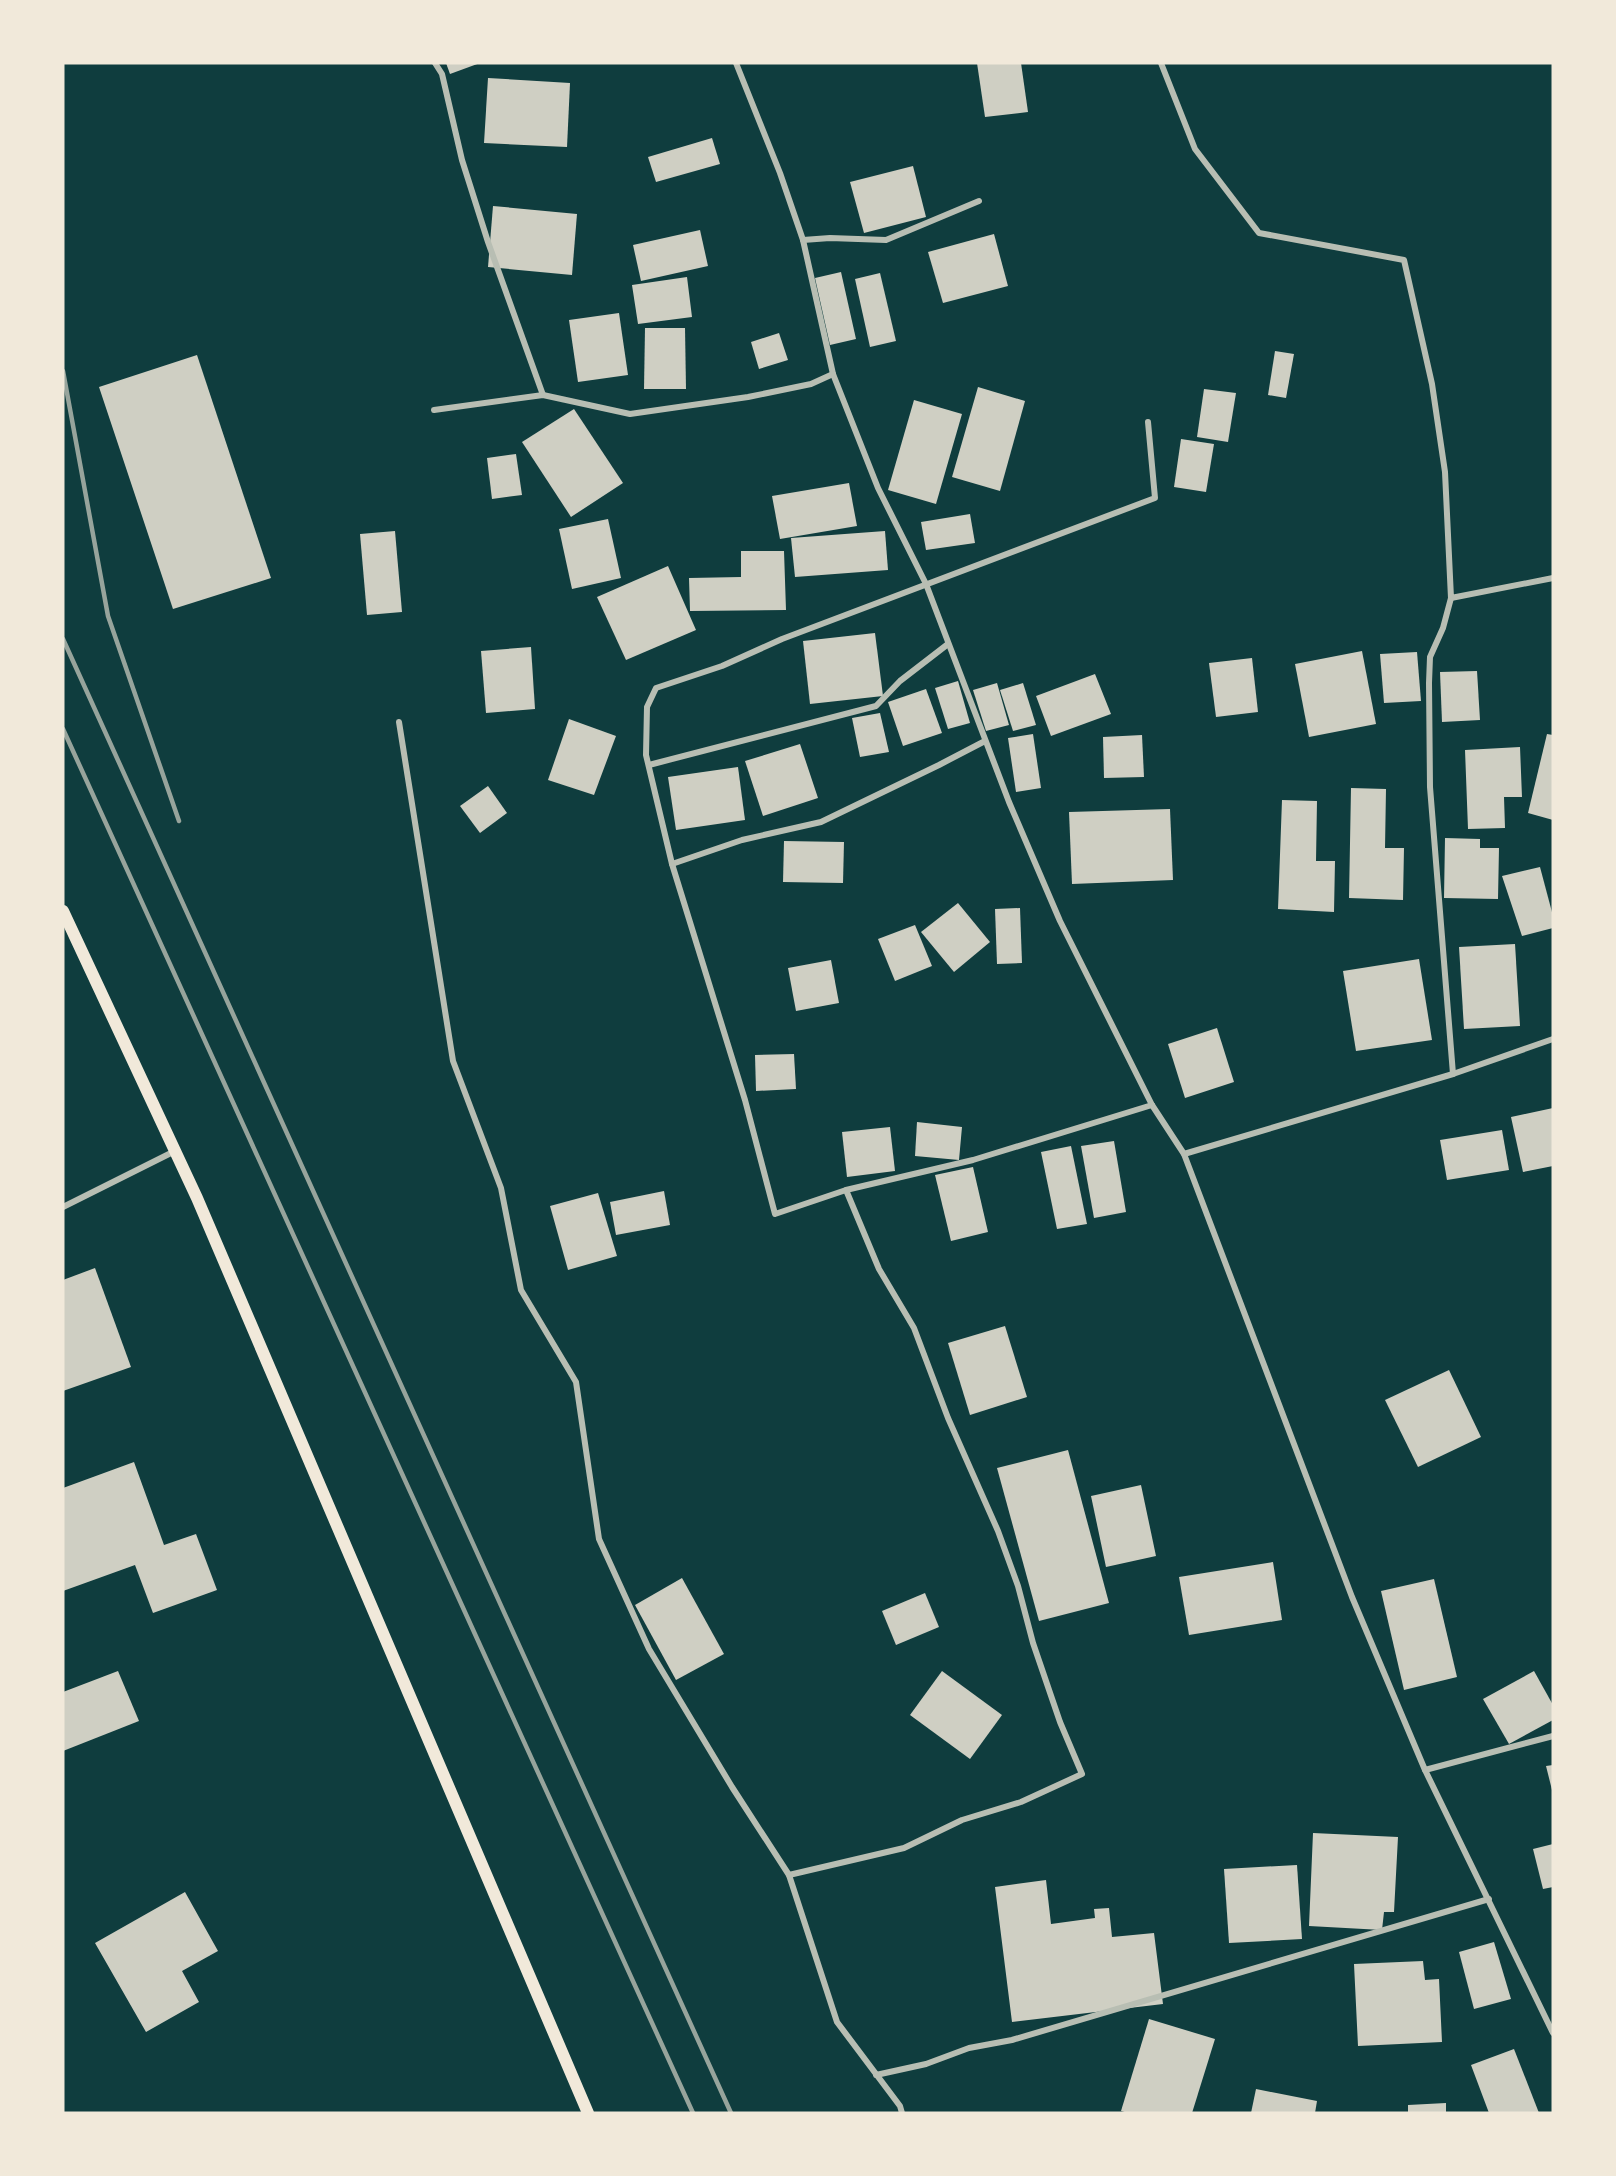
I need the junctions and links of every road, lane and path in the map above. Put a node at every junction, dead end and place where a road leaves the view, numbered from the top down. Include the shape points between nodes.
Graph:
1 (435, 63) edge
2 (736, 63) edge
3 (1161, 63) edge
4 (979, 201) dead end
5 (803, 240) junction
6 (833, 374) junction
7 (543, 395) junction
8 (434, 410) dead end
9 (1148, 422) dead end
10 (1553, 578) edge
11 (926, 584) junction
12 (1451, 598) junction
13 (948, 644) junction
14 (399, 722) dead end
15 (985, 741) junction
16 (649, 765) junction
17 (672, 864) junction
18 (63, 912) edge
19 (1553, 1039) edge
20 (1453, 1074) junction
21 (1152, 1105) junction
22 (175, 1150) junction
23 (1184, 1154) junction
24 (846, 1190) junction
25 (63, 1207) edge
26 (1553, 1736) edge
27 (1425, 1770) junction
28 (789, 1875) junction
29 (1489, 1899) junction
30 (1553, 2033) edge
31 (876, 2075) junction
32 (588, 2113) edge
33 (902, 2113) edge

1 - 7 street via 442,74 462,160 488,242
2 - 5 street
3 - 12 street via 1195,149 1259,234 1404,260 1432,384 1445,472
4 - 5 street via 886,240
5 - 6 street
6 - 7 street via 811,384 748,397 630,414
6 - 11 street via 878,488
7 - 8 street
9 - 11 street via 1155,498
10 - 12 street
11 - 13 street
11 - 16 street via 657,688 647,707
12 - 20 street via 1430,657 1430,787
13 - 15 street
13 - 16 street via 900,681 876,706
14 - 28 street via 453,1061 501,1188 521,1290 576,1382 599,1539 649,1648
15 - 17 street via 821,822 742,840
15 - 21 street via 1060,921
16 - 17 street
17 - 24 street via 745,1100 775,1214
18 - 22 main road
19 - 20 street
20 - 23 street
21 - 23 street
21 - 24 street via 974,1160
22 - 25 street
22 - 32 main road
23 - 27 street via 1352,1597
24 - 28 street via 879,1269 914,1328 998,1531 1060,1722 1082,1774 1021,1802 962,1820 904,1848
26 - 27 street
27 - 29 street
28 - 31 street via 837,2022
29 - 30 street
29 - 31 street via 1012,2040
31 - 33 street

